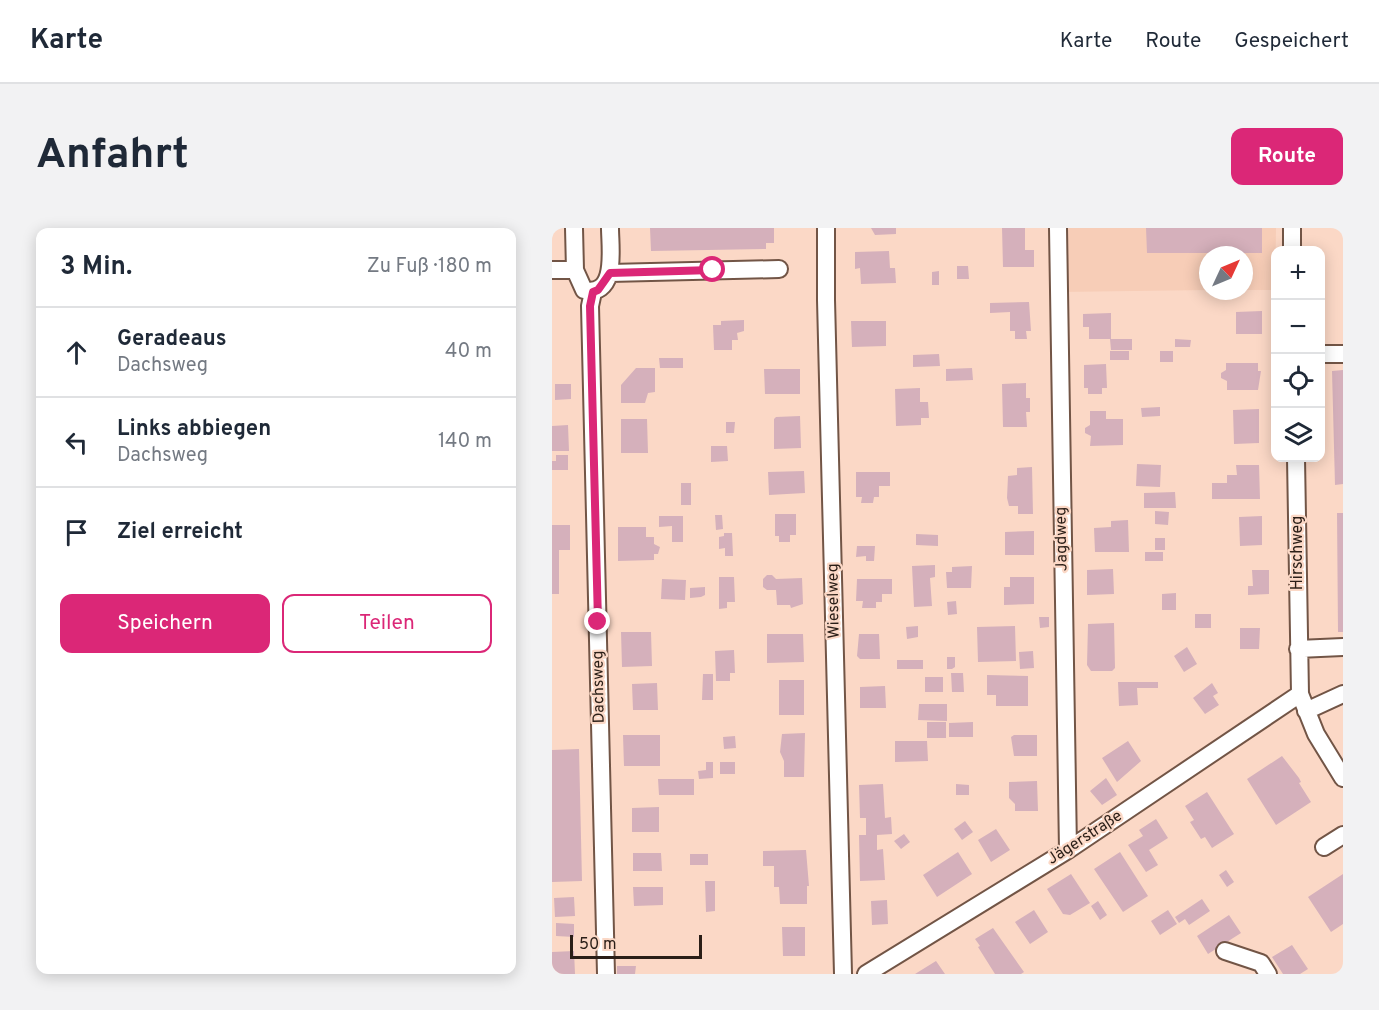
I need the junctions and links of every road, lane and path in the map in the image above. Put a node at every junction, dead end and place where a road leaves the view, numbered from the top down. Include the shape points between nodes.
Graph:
1 (574, 228) edge
2 (610, 228) edge
3 (826, 228) edge
4 (1058, 228) edge
5 (1292, 228) edge
6 (1292, 246) edge
7 (779, 269) dead end
8 (552, 270) edge
9 (575, 270) junction
10 (610, 273) junction
11 (593, 292) junction
12 (1325, 354) edge
13 (1343, 354) edge
14 (1296, 462) edge
15 (1343, 647) edge
16 (1298, 649) junction
17 (1300, 694) junction
18 (1343, 694) edge
19 (1306, 711) junction
20 (1343, 778) edge
21 (1343, 835) edge
22 (1324, 847) dead end
23 (1068, 850) junction
24 (1225, 951) dead end
25 (606, 974) edge
26 (843, 974) edge
27 (866, 974) edge
28 (1268, 974) edge

1 - 9 street
2 - 10 street
3 - 26 street, Wieselweg
4 - 23 street, Jagdweg
5 - 6 street
7 - 10 street
8 - 9 street
9 - 11 street via 584,290
10 - 11 street
11 - 25 street, Dachsweg via 590,306
12 - 13 street
14 - 16 street, Hirschweg
15 - 16 street
16 - 17 street, Hirschweg
17 - 19 street, Hirschweg
17 - 23 street, Jägerstraße
18 - 19 street
19 - 20 street, Hirschweg
21 - 22 street
23 - 27 street, Jägerstraße
24 - 28 street via 1261,963

